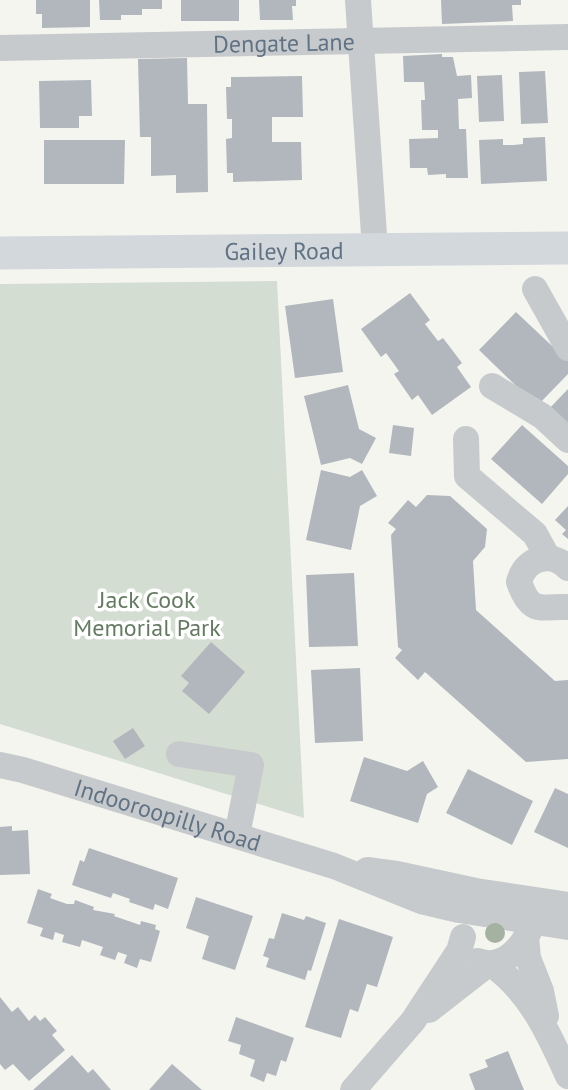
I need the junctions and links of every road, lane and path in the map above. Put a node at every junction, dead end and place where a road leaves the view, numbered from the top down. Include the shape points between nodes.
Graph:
1 (358, 0) edge
2 (568, 37) edge
3 (362, 42) junction
4 (0, 48) edge
5 (568, 248) edge
6 (375, 249) junction
7 (0, 253) edge
8 (535, 289) dead end
9 (568, 348) edge
10 (492, 386) dead end
11 (466, 439) dead end
12 (568, 440) edge
13 (558, 562) edge
14 (568, 607) edge
15 (179, 754) dead end
16 (0, 765) edge
17 (237, 835) junction
18 (334, 866) junction
19 (498, 895) junction
20 (568, 905) edge
21 (459, 911) junction
22 (568, 927) edge
23 (529, 930) junction
24 (463, 937) junction
25 (489, 964) junction
26 (413, 1021) junction
27 (550, 1035) junction
28 (568, 1076) edge
29 (353, 1090) edge

1 - 3 street
2 - 3 street, Dengate Lane
3 - 4 street, Dengate Lane
3 - 6 street
5 - 6 main road, Gailey Road
6 - 7 main road, Gailey Road
8 - 9 street
10 - 12 street via 542,416
11 - 13 street via 467,476 535,534
13 - 14 street via 533,562 519,582 537,607
15 - 17 street via 251,765
16 - 17 street, Indooroopilly Road
17 - 18 street, Indooroopilly Road
18 - 19 street, Indooroopilly Road
18 - 21 street, Indooroopilly Road
19 - 20 street, Indooroopilly Road
19 - 21 street
19 - 23 street
21 - 23 street, Indooroopilly Road
21 - 24 street
22 - 23 street, Indooroopilly Road
23 - 25 street via 508,957
23 - 27 street via 528,958
24 - 25 street via 475,959
24 - 26 street via 459,951
25 - 26 street
25 - 27 street via 522,992
26 - 29 street
27 - 28 street

